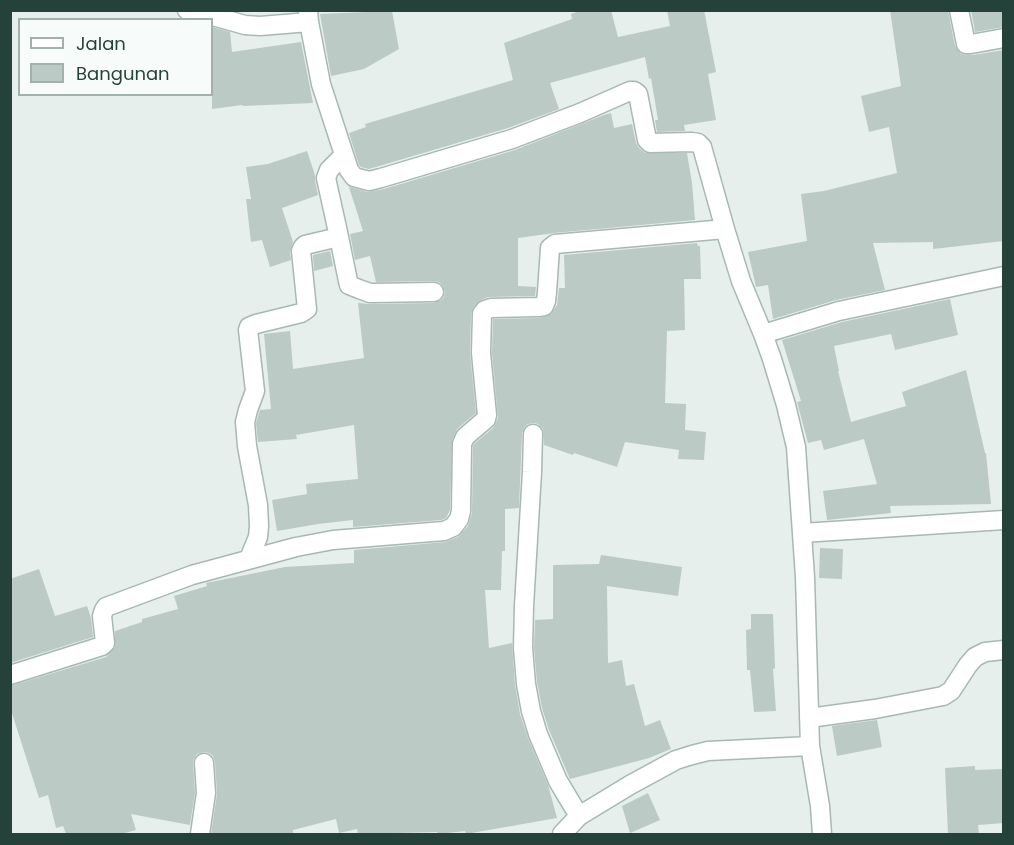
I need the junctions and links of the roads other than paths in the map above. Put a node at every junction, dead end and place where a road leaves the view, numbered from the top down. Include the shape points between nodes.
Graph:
1 (187, 10) edge
2 (959, 10) edge
3 (308, 16) edge
4 (1004, 38) edge
5 (344, 155) junction
6 (724, 229) junction
7 (339, 237) junction
8 (1004, 276) edge
9 (434, 292) dead end
10 (763, 334) junction
11 (533, 434) dead end
12 (1004, 520) edge
13 (802, 533) junction
14 (249, 559) junction
15 (1004, 650) edge
16 (10, 675) edge
17 (809, 718) junction
18 (810, 746) junction
19 (204, 763) dead end
20 (579, 816) junction
21 (200, 834) edge
22 (562, 834) edge
23 (822, 834) edge

1 - 3 street via 260,26
2 - 4 street via 966,44
3 - 5 street via 321,84
5 - 6 street via 351,174 369,181 512,139 634,91 650,143 692,142 702,147
5 - 7 street via 326,178
6 - 10 street
6 - 14 street via 555,244 550,248 544,306 485,309 480,332 486,419 462,444 461,511 453,527 444,531 333,540
7 - 9 street via 352,287 370,293
7 - 14 street via 305,245 301,251 306,310 249,327 255,391 245,422 259,526
8 - 10 street via 839,311
10 - 13 street via 796,447
11 - 20 street via 524,606 526,684 538,734 558,781
12 - 13 street
13 - 17 street
14 - 16 street via 106,607 102,616 102,646
15 - 17 street via 975,657 951,691 943,696
17 - 18 street
18 - 20 street via 692,754 630,784
18 - 23 street
19 - 21 street via 206,793
20 - 22 street

